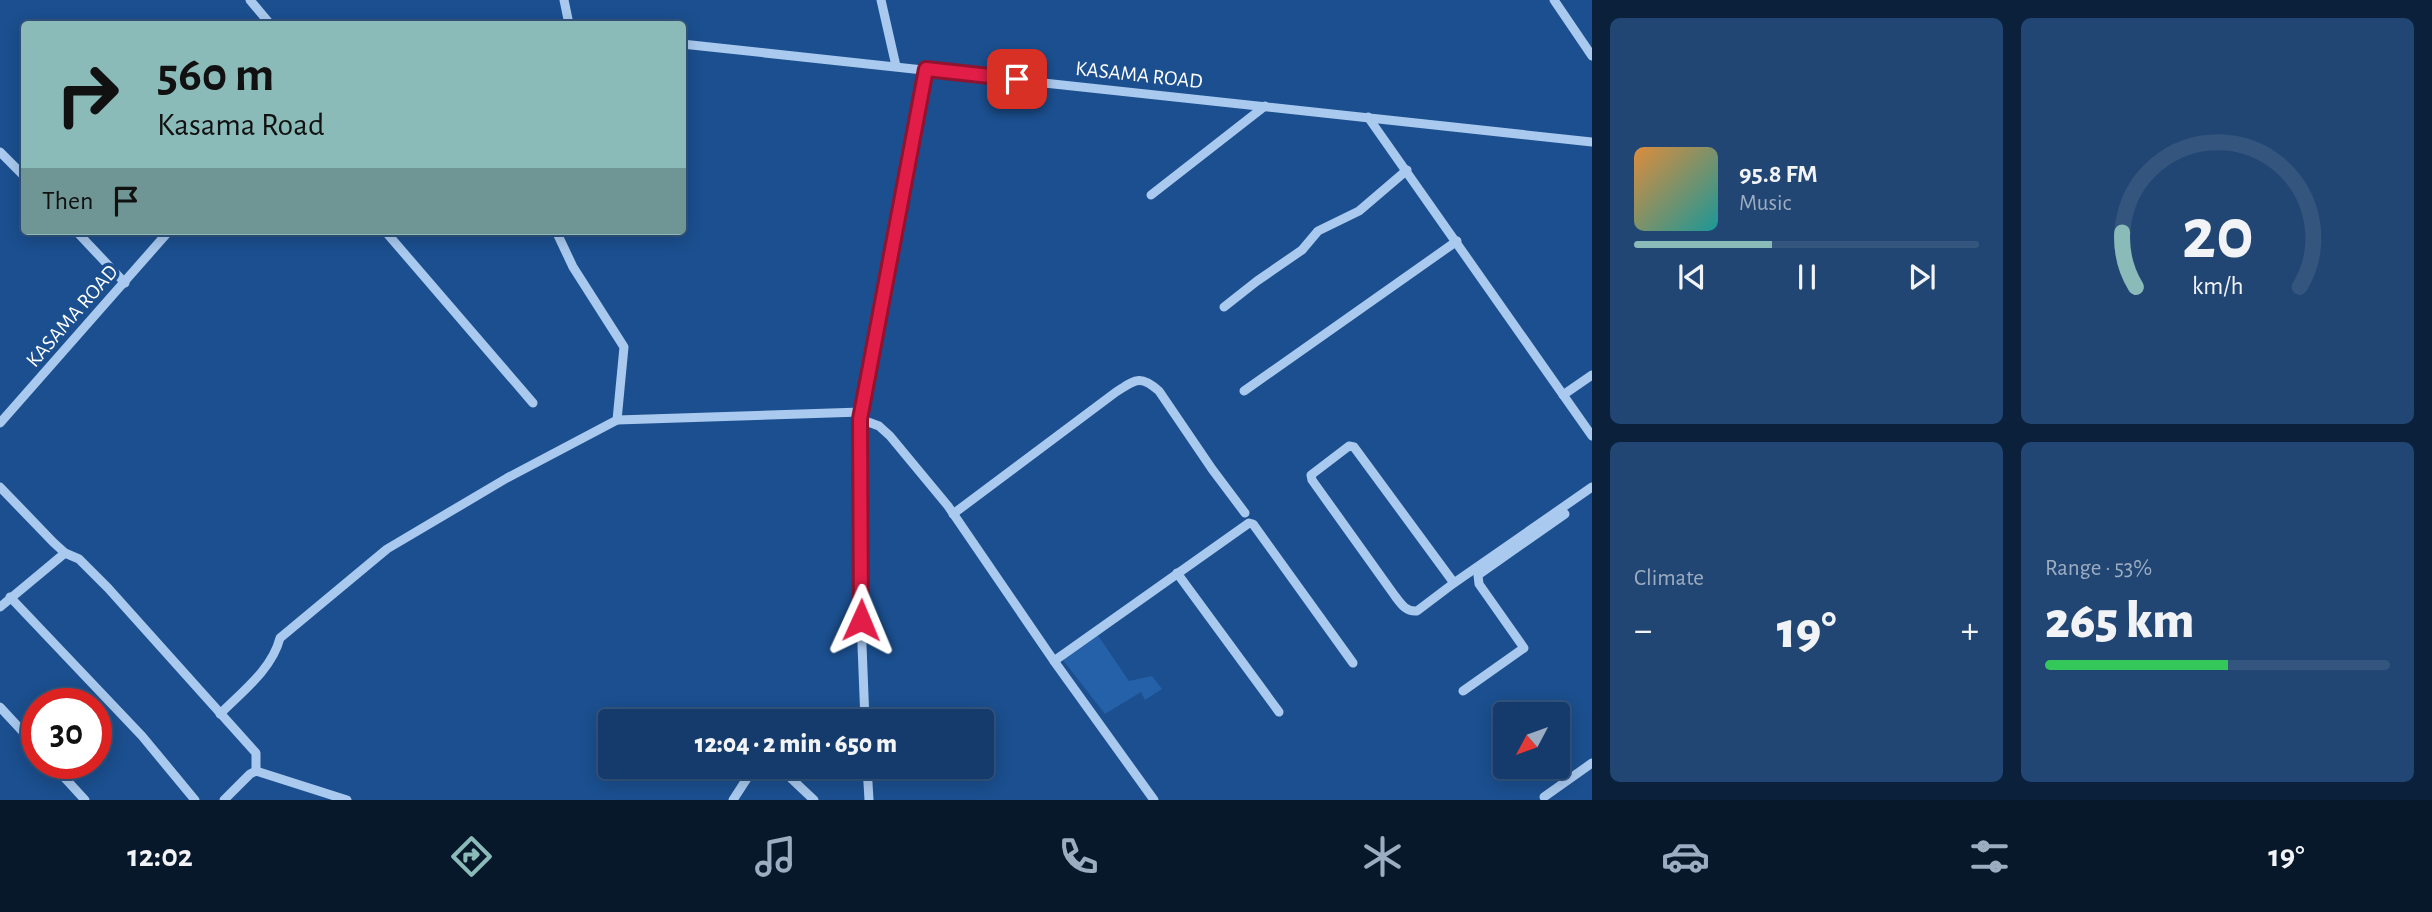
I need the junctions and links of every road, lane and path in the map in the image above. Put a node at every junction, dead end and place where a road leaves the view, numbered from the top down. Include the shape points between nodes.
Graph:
1 (250, 0) edge
2 (564, 0) edge
3 (881, 0) edge
4 (1554, 0) edge
5 (268, 21) edge
6 (568, 21) edge
7 (686, 44) edge
8 (1592, 56) edge
9 (895, 66) junction
10 (926, 69) junction
11 (1265, 106) junction
12 (1368, 117) junction
13 (1592, 142) edge
14 (0, 152) edge
15 (1407, 170) junction
16 (21, 173) edge
17 (1151, 195) dead end
18 (80, 235) edge
19 (166, 235) edge
20 (388, 235) edge
21 (558, 235) edge
22 (1457, 241) junction
23 (125, 283) junction
24 (1224, 307) dead end
25 (1592, 375) edge
26 (1244, 391) dead end
27 (1563, 395) junction
28 (533, 403) dead end
29 (860, 416) junction
30 (617, 420) junction
31 (0, 423) edge
32 (1592, 436) edge
33 (0, 487) edge
34 (1592, 488) edge
35 (1592, 494) edge
36 (1245, 513) dead end
37 (953, 514) junction
38 (65, 553) junction
39 (1177, 573) junction
40 (1454, 583) junction
41 (10, 597) junction
42 (0, 607) edge
43 (1054, 661) junction
44 (1353, 663) dead end
45 (1463, 691) dead end
46 (0, 707) edge
47 (865, 709) edge
48 (1279, 712) dead end
49 (220, 713) junction
50 (21, 730) edge
51 (1592, 763) edge
52 (256, 771) junction
53 (66, 779) edge
54 (747, 779) edge
55 (792, 779) edge
56 (868, 779) edge
57 (1544, 797) dead end
58 (85, 800) edge
59 (195, 800) edge
60 (224, 800) edge
61 (347, 800) edge
62 (733, 800) edge
63 (814, 800) edge
64 (869, 800) edge
65 (1154, 800) edge

1 - 5 street
2 - 6 street
3 - 9 street
4 - 8 street
7 - 9 street, KASAMA ROAD
9 - 10 street, KASAMA ROAD
10 - 11 street, KASAMA ROAD
10 - 29 street
11 - 12 street, KASAMA ROAD
11 - 17 street
12 - 13 street, KASAMA ROAD
12 - 15 street
14 - 16 street
15 - 22 street
15 - 24 street via 1359,211 1318,231 1302,250
18 - 23 street
19 - 23 street, KASAMA ROAD
20 - 28 street
21 - 30 street via 624,347
22 - 26 street
22 - 27 street
23 - 31 street, KASAMA ROAD
25 - 27 street
27 - 32 street
29 - 30 street
29 - 37 street via 890,436
29 - 47 street
30 - 49 street via 387,549 280,638 264,671
33 - 38 street
34 - 40 street
35 - 45 street via 1478,576 1524,648
36 - 37 street via 1159,391 1148,381 1136,380
37 - 43 street
38 - 41 street
38 - 49 street via 79,559 108,588
39 - 43 street
39 - 44 street via 1244,525 1253,524
39 - 48 street
40 - 40 street via 1417,611 1404,607 1311,475 1349,446 1354,447
41 - 42 street
41 - 59 street via 142,736
43 - 65 street
46 - 50 street
49 - 52 street via 256,753
51 - 57 street
52 - 60 street
52 - 61 street
53 - 58 street
54 - 62 street
55 - 63 street
56 - 64 street

